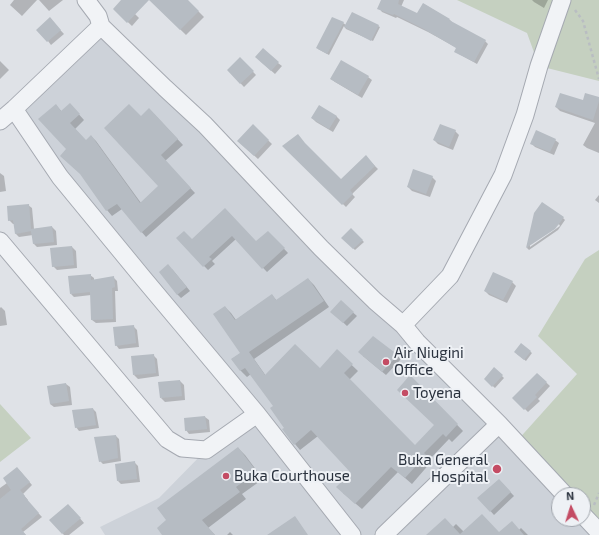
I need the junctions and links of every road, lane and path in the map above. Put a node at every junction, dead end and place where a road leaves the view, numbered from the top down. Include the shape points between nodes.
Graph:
1 (86, 0) edge
2 (566, 3) edge
3 (101, 26) junction
4 (599, 79) edge
5 (14, 109) junction
6 (0, 121) edge
7 (0, 241) edge
8 (403, 325) junction
9 (257, 414) junction
10 (499, 424) junction
11 (558, 487) edge
12 (591, 524) edge
13 (599, 532) edge
14 (352, 535) edge
15 (384, 535) edge

1 - 3 street via 98,16
2 - 4 path via 583,21
2 - 8 street via 539,66 525,115 503,175 450,276
3 - 5 street
3 - 8 street via 206,125 374,301
5 - 6 street
5 - 9 street via 60,177
7 - 9 street via 167,438 182,448 206,450
8 - 10 street
9 - 14 street
10 - 11 street
10 - 15 street
12 - 13 street

